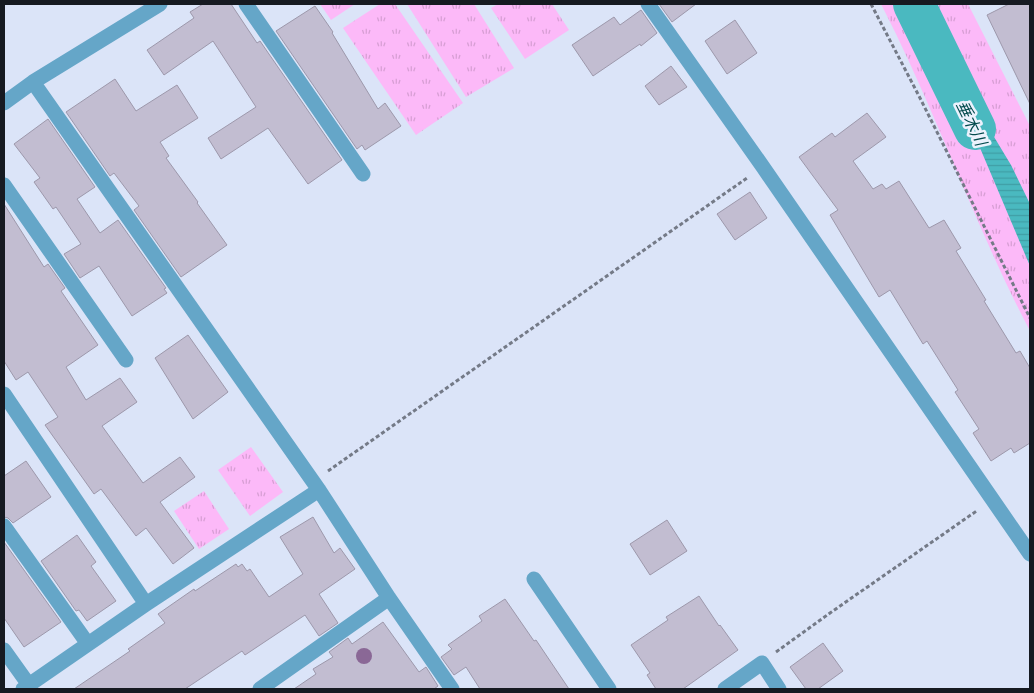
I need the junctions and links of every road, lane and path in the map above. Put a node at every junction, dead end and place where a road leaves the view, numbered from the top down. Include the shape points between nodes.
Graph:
1 (160, 4) edge
2 (246, 4) edge
3 (648, 4) edge
4 (871, 4) edge
5 (33, 82) junction
6 (4, 103) edge
7 (763, 167) junction
8 (363, 174) dead end
9 (4, 185) edge
10 (1030, 318) edge
11 (126, 360) dead end
12 (4, 394) edge
13 (316, 486) junction
14 (993, 500) junction
15 (4, 526) edge
16 (1030, 554) edge
17 (534, 579) dead end
18 (390, 598) junction
19 (146, 604) junction
20 (88, 644) junction
21 (4, 650) edge
22 (762, 663) junction
23 (26, 687) edge
24 (260, 689) edge
25 (452, 689) edge
26 (609, 689) edge
27 (725, 689) edge
28 (779, 689) edge

1 - 5 street
2 - 8 street
3 - 7 street
4 - 10 path
5 - 6 street
5 - 13 street
7 - 13 path
7 - 14 street
9 - 11 street
12 - 19 street
13 - 18 street
13 - 19 street
14 - 16 street
14 - 22 path
15 - 20 street
17 - 26 street
18 - 24 street
18 - 25 street
19 - 20 street
20 - 23 street
21 - 23 street
22 - 27 street
22 - 28 street

